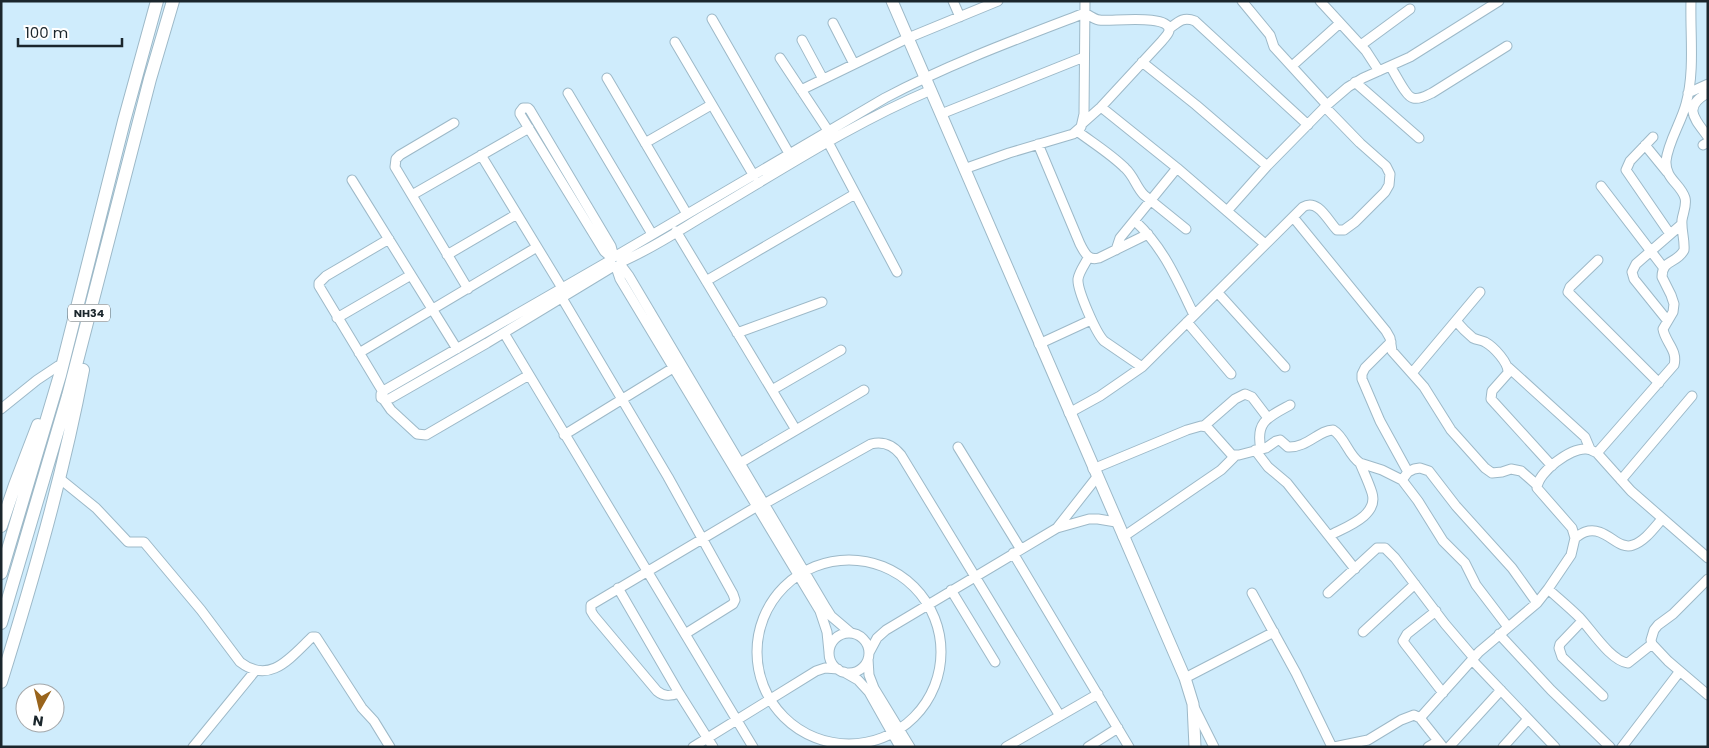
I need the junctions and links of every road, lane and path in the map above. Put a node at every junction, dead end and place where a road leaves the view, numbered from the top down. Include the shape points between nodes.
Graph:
1 (157, 1) edge
2 (173, 1) edge
3 (892, 1) edge
4 (953, 1) edge
5 (998, 1) edge
6 (1085, 1) edge
7 (1242, 1) edge
8 (1320, 1) edge
9 (1499, 1) edge
10 (1691, 1) edge
11 (1410, 9) dead end
12 (1085, 13) junction
13 (960, 17) junction
14 (712, 19) dead end
15 (833, 23) dead end
16 (1340, 23) junction
17 (1169, 30) junction
18 (908, 38) junction
19 (802, 40) dead end
20 (675, 42) dead end
21 (1361, 45) junction
22 (1507, 46) dead end
23 (1084, 57) junction
24 (780, 58) dead end
25 (1142, 62) junction
26 (854, 64) junction
27 (1292, 66) junction
28 (1390, 66) junction
29 (1379, 71) junction
30 (925, 77) junction
31 (607, 78) dead end
32 (824, 79) junction
33 (1355, 82) junction
34 (802, 90) junction
35 (931, 90) junction
36 (1706, 90) edge
37 (568, 93) dead end
38 (1688, 93) junction
39 (711, 105) junction
40 (1326, 106) junction
41 (1101, 107) junction
42 (941, 114) junction
43 (454, 123) dead end
44 (1083, 123) junction
45 (1308, 125) junction
46 (529, 128) junction
47 (1077, 131) junction
48 (829, 132) junction
49 (1653, 137) dead end
50 (1419, 138) dead end
51 (828, 142) junction
52 (1706, 142) edge
53 (646, 143) junction
54 (1038, 144) junction
55 (1645, 145) junction
56 (481, 155) junction
57 (790, 155) junction
58 (1267, 166) junction
59 (1177, 168) junction
60 (964, 169) junction
61 (1669, 174) junction
62 (754, 176) junction
63 (352, 180) dead end
64 (1601, 186) dead end
65 (856, 194) junction
66 (412, 195) junction
67 (1151, 201) junction
68 (1227, 211) junction
69 (517, 214) junction
70 (687, 214) junction
71 (1293, 217) junction
72 (1135, 221) junction
73 (1682, 224) junction
74 (1186, 229) dead end
75 (676, 232) junction
76 (652, 234) junction
77 (1148, 234) junction
78 (1670, 234) junction
79 (389, 240) junction
80 (1265, 244) junction
81 (537, 247) junction
82 (1116, 250) junction
83 (1651, 250) junction
84 (447, 255) junction
85 (1088, 258) junction
86 (1598, 260) dead end
87 (616, 261) junction
88 (102, 262) junction
89 (1663, 268) junction
90 (898, 272) dead end
91 (411, 275) junction
92 (706, 281) junction
93 (562, 288) junction
94 (468, 289) junction
95 (1480, 292) dead end
96 (1218, 293) junction
97 (562, 298) junction
98 (822, 302) dead end
99 (77, 306) junction
100 (433, 310) junction
101 (1194, 315) junction
102 (337, 318) junction
103 (1091, 320) junction
104 (1667, 320) junction
105 (1456, 321) junction
106 (1187, 322) junction
107 (504, 333) junction
108 (737, 333) junction
109 (1391, 342) junction
110 (1039, 344) junction
111 (457, 349) junction
112 (841, 350) dead end
113 (359, 352) junction
114 (58, 366) junction
115 (1508, 366) junction
116 (1142, 367) junction
117 (1285, 367) dead end
118 (673, 368) junction
119 (1412, 373) junction
120 (1231, 374) dead end
121 (529, 375) junction
122 (1659, 383) junction
123 (772, 390) junction
124 (864, 390) dead end
125 (384, 396) junction
126 (1692, 396) dead end
127 (623, 399) junction
128 (1290, 405) dead end
129 (1, 410) edge
130 (1069, 413) junction
131 (1268, 418) junction
132 (1204, 426) junction
133 (796, 430) junction
134 (564, 435) junction
135 (958, 447) dead end
136 (1258, 450) junction
137 (1593, 451) junction
138 (1235, 456) junction
139 (740, 463) junction
140 (1360, 463) junction
141 (1552, 466) junction
142 (1408, 472) junction
143 (1095, 473) junction
144 (58, 478) junction
145 (1402, 480) junction
146 (1621, 480) junction
147 (1537, 485) junction
148 (760, 505) junction
149 (1076, 505) junction
150 (1662, 519) junction
151 (1085, 520) junction
152 (1116, 522) junction
153 (1, 526) edge
154 (1057, 528) junction
155 (1328, 536) junction
156 (1123, 537) junction
157 (1575, 538) junction
158 (702, 539) junction
159 (1016, 551) junction
160 (1708, 558) edge
161 (1355, 569) junction
162 (648, 571) junction
163 (1, 572) edge
164 (801, 574) junction
165 (974, 576) junction
166 (1708, 580) edge
167 (1415, 584) junction
168 (618, 588) junction
169 (1548, 589) junction
170 (951, 590) junction
171 (1252, 593) dead end
172 (1328, 593) dead end
173 (1537, 602) junction
174 (928, 605) junction
175 (1436, 611) junction
176 (1582, 621) junction
177 (1, 623) edge
178 (1508, 627) junction
179 (886, 630) junction
180 (1274, 632) junction
181 (1363, 632) dead end
182 (854, 633) junction
183 (685, 634) junction
184 (1499, 634) junction
185 (1652, 644) junction
186 (829, 656) junction
187 (868, 656) junction
188 (1473, 659) junction
189 (996, 662) dead end
190 (255, 671) junction
191 (816, 671) junction
192 (841, 671) junction
193 (1680, 672) junction
194 (1185, 678) junction
195 (1, 682) edge
196 (1501, 690) junction
197 (679, 693) junction
198 (1443, 693) junction
199 (1098, 694) junction
200 (1708, 695) edge
201 (1603, 696) dead end
202 (770, 700) junction
203 (1193, 704) junction
204 (1060, 716) junction
205 (1420, 718) junction
206 (1528, 719) junction
207 (737, 720) junction
208 (1118, 728) junction
209 (896, 732) junction
210 (707, 738) junction
211 (822, 743) edge
212 (1441, 744) edge
213 (1338, 746) edge
214 (193, 747) edge
215 (390, 747) edge
216 (693, 747) edge
217 (713, 747) edge
218 (753, 747) edge
219 (900, 747) edge
220 (910, 747) edge
221 (1006, 747) edge
222 (1088, 747) edge
223 (1129, 747) edge
224 (1195, 747) edge
225 (1214, 747) edge
226 (1428, 747) edge
227 (1449, 747) edge
228 (1504, 747) edge
229 (1555, 747) edge
230 (1610, 747) edge
231 (1622, 747) edge

1 - 99 highway, NH34
2 - 88 highway, NH34
3 - 18 main road
4 - 13 street
5 - 13 street
6 - 12 street
7 - 27 street via 1270,35 1274,47
8 - 16 street
9 - 28 street via 1410,57
10 - 38 street
11 - 21 street
12 - 17 street via 1098,20 1155,20
12 - 23 street
12 - 30 street
13 - 18 street
14 - 57 street
15 - 26 street
16 - 21 street
16 - 27 street
17 - 25 street
17 - 45 street via 1187,18 1195,21
18 - 26 street
18 - 30 main road
19 - 32 street
20 - 39 street
21 - 29 street
22 - 28 street via 1432,93 1414,99
23 - 42 street
23 - 44 street
24 - 34 street
25 - 41 street
25 - 58 street
26 - 32 street
27 - 40 street
28 - 29 street
29 - 33 street
30 - 35 main road
30 - 48 street
31 - 53 street
32 - 34 street
33 - 40 street
33 - 50 street
34 - 48 street
35 - 42 main road
35 - 51 street via 890,107
36 - 38 street
36 - 52 street via 1696,101 1693,111
37 - 76 street
38 - 61 street via 1667,156
39 - 53 street
39 - 62 street
40 - 45 street
40 - 71 street via 1386,166 1390,174 1389,185 1344,230 1337,230 1314,205 1306,205
41 - 44 street
41 - 59 street
42 - 60 main road
43 - 66 street via 396,159 395,167
44 - 47 street
45 - 58 street
46 - 56 street
46 - 87 street via 604,250
46 - 87 street via 520,114 526,108 611,246
47 - 54 street
47 - 67 street via 1125,168
48 - 57 street
49 - 55 street
51 - 65 street
51 - 75 street
53 - 70 street
54 - 60 street
54 - 85 street
55 - 61 street
55 - 78 street via 1626,170
56 - 66 street
56 - 69 street
57 - 62 street
58 - 68 street
59 - 67 street
59 - 68 street
60 - 110 main road
61 - 73 street via 1684,196
62 - 70 street
63 - 79 street
64 - 83 street
65 - 90 street
65 - 92 street
66 - 84 street
67 - 72 street
67 - 74 street
68 - 80 street
69 - 81 street
69 - 84 street
70 - 76 street
71 - 80 street
71 - 109 street via 1386,331
72 - 77 street
72 - 82 street via 1120,238
73 - 78 street
73 - 89 street via 1684,250
75 - 87 street
75 - 92 street
76 - 87 street
77 - 82 street
77 - 101 street via 1168,262
78 - 83 street
79 - 91 street
79 - 102 street via 319,283
80 - 96 street
81 - 93 street
81 - 94 street
82 - 85 street via 1095,259
83 - 89 street
83 - 104 street via 1632,272 1634,279
84 - 94 street
85 - 103 street via 1078,284
86 - 122 street via 1568,292
87 - 93 street
87 - 97 street
87 - 118 street via 620,279
87 - 139 street via 630,276
88 - 144 highway via 74,419
88 - 177 highway, NH34 via 68,396
89 - 104 street via 1662,277 1674,304
91 - 100 street
91 - 102 street
92 - 108 street
93 - 111 street
94 - 100 street
95 - 105 street
96 - 101 street
96 - 117 street
97 - 107 street
97 - 127 street
98 - 108 street
99 - 114 highway
99 - 163 highway, NH34 via 60,375
100 - 111 street
100 - 113 street
101 - 106 street
102 - 113 street
103 - 110 street
103 - 116 street via 1104,341
104 - 122 street via 1663,332 1675,361
105 - 115 street via 1473,338 1490,346
105 - 119 street
106 - 116 street
106 - 120 street
107 - 121 street
107 - 125 street
108 - 123 street
109 - 119 street via 1392,351
109 - 142 street via 1365,368 1362,380
110 - 130 main road
111 - 125 street
112 - 123 street
113 - 125 street
114 - 129 street
114 - 153 highway
115 - 137 street via 1585,437
115 - 141 street via 1508,373 1492,391 1491,399
116 - 130 street
118 - 127 street
118 - 148 street
119 - 147 street via 1442,419 1488,471 1497,473 1516,469
121 - 125 street via 426,435 412,430 387,405
121 - 134 street
122 - 137 street
123 - 133 street
124 - 133 street
126 - 146 street
127 - 134 street
127 - 158 street
128 - 131 street
130 - 143 main road
131 - 132 street via 1252,397 1245,394
131 - 136 street via 1259,430
132 - 138 street
132 - 143 street via 1187,430
133 - 139 street
134 - 162 street
135 - 159 street
136 - 138 street
136 - 140 street via 1280,440 1288,448 1297,446 1333,430
136 - 155 street via 1268,467 1287,483
137 - 141 street via 1572,452
137 - 146 street
138 - 156 street via 1221,470
139 - 148 street
140 - 145 street
140 - 155 street via 1372,494 1372,506 1364,516
141 - 147 street
142 - 145 street
142 - 173 street via 1420,468 1431,474
143 - 149 street
143 - 152 main road
144 - 190 street via 96,508 128,542 144,542 240,662
144 - 195 highway
145 - 178 street via 1443,541 1465,563 1476,585
146 - 150 street
147 - 157 street via 1538,491 1572,528
148 - 158 street
148 - 164 street
148 - 165 street via 871,444 887,444 901,454
149 - 151 street
149 - 154 street
150 - 157 street via 1631,546 1622,546 1594,531
150 - 160 street
151 - 152 street
151 - 154 street
152 - 156 main road
154 - 159 street
155 - 161 street
156 - 194 main road
157 - 169 street via 1570,554
158 - 162 street
158 - 183 street via 735,600 725,610
159 - 165 street
159 - 199 street
161 - 167 street via 1378,548 1385,548
161 - 172 street
162 - 168 street
162 - 183 street
164 - 174 street via 816,566 841,561 875,564 905,580
164 - 182 street via 831,616
164 - 186 street via 824,622
164 - 202 street via 770,604 759,630 758,671
165 - 170 street
165 - 204 street
166 - 185 street via 1658,625 1652,635
167 - 175 street
167 - 181 street
168 - 197 street
168 - 197 street via 594,602 591,611 661,694
169 - 173 street
169 - 176 street
170 - 174 street
170 - 189 street
171 - 180 street
173 - 178 street
174 - 179 street
174 - 209 street via 940,642 937,675 922,707
175 - 188 street
175 - 198 street via 1403,641
176 - 185 street via 1610,652 1625,662 1633,660
176 - 201 street via 1560,644 1560,653
178 - 184 street
179 - 182 street
179 - 187 street via 877,638
180 - 194 street
180 - 213 street
182 - 186 street via 845,633 833,640
182 - 187 street via 866,642
183 - 207 street
184 - 188 street
184 - 230 street
185 - 193 street
186 - 191 street
186 - 192 street
187 - 192 street via 866,664 856,671
187 - 209 street via 871,682
188 - 196 street
188 - 198 street
190 - 214 street
190 - 215 street via 268,671 281,665 316,637
191 - 192 street via 825,668
191 - 202 street
192 - 209 street via 858,680 869,692
193 - 200 street
193 - 231 street
194 - 203 main road
196 - 206 street
196 - 227 street
197 - 210 street
198 - 205 street
199 - 204 street
199 - 208 street
202 - 207 street
202 - 211 street via 794,726
203 - 224 main road
203 - 225 street
204 - 221 street
205 - 212 street
205 - 213 street via 1410,716 1368,740
206 - 228 street
206 - 229 street
207 - 210 street
207 - 218 street
208 - 222 street
208 - 223 street
209 - 211 street via 854,744
209 - 219 street
209 - 220 street
210 - 216 street
210 - 217 street
212 - 226 street

